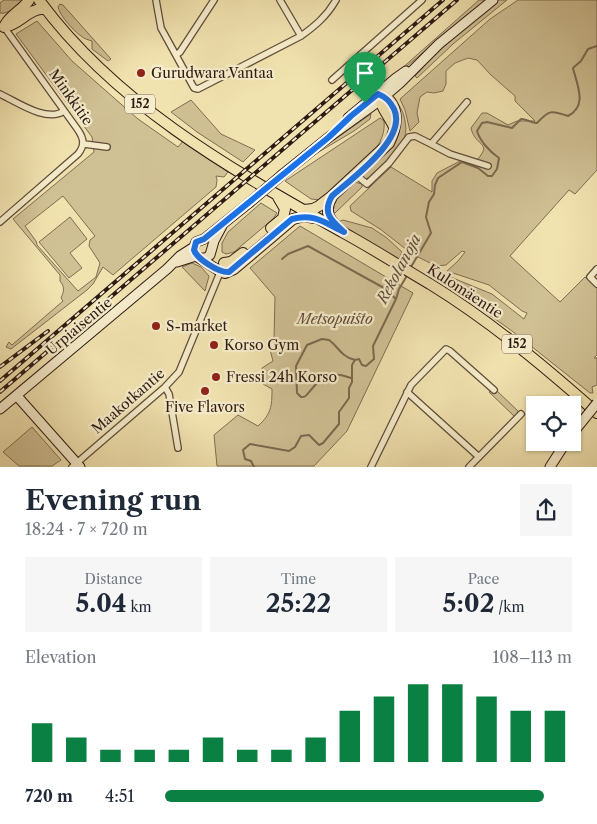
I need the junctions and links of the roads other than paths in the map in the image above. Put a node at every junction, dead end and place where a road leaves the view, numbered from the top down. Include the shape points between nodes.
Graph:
1 (29, 0) edge
2 (39, 0) edge
3 (156, 0) edge
4 (214, 0) edge
5 (280, 0) edge
6 (336, 0) edge
7 (422, 0) edge
8 (493, 0) edge
9 (46, 4) edge
10 (2, 25) edge
11 (301, 36) junction
12 (176, 55) junction
13 (332, 80) dead end
14 (0, 94) edge
15 (381, 97) junction
16 (467, 102) dead end
17 (64, 111) junction
18 (84, 144) junction
19 (431, 144) junction
20 (108, 147) dead end
21 (488, 166) dead end
22 (356, 175) junction
23 (276, 194) junction
24 (332, 196) junction
25 (304, 210) junction
26 (319, 219) junction
27 (0, 222) edge
28 (223, 224) junction
29 (344, 232) junction
30 (204, 239) junction
31 (212, 248) junction
32 (197, 254) junction
33 (222, 268) junction
34 (597, 269) edge
35 (597, 284) edge
36 (165, 387) junction
37 (494, 390) dead end
38 (407, 392) junction
39 (17, 396) junction
40 (597, 403) edge
41 (0, 409) edge
42 (597, 413) edge
43 (521, 414) dead end
44 (581, 423) edge
45 (178, 448) dead end
46 (560, 451) edge
47 (479, 457) junction
48 (76, 465) edge
49 (371, 466) edge
50 (469, 466) edge
51 (550, 466) edge

1 - 10 main road
2 - 9 main road, Kulomäentie / 152
3 - 12 street via 161,28
4 - 12 street
5 - 11 street
6 - 11 street via 325,17
7 - 13 street
8 - 15 main road, Urpiaisentie via 417,65 396,78
9 - 10 main road via 12,26
9 - 23 main road, Kulomäentie / 152 via 86,54 129,94 174,131
10 - 17 street, Minkkitie
11 - 12 street via 198,89 194,88
14 - 17 street via 42,113 54,116
15 - 22 main road via 394,127 389,143
15 - 28 main road, Urpiaisentie, bridge via 351,116
16 - 19 street
17 - 18 street, Minkkitie
18 - 20 street
18 - 27 street, Minkkitie via 78,154
19 - 21 street
19 - 22 street via 412,136 367,184
22 - 24 main road
23 - 25 main road, Kulomäentie / 152
23 - 33 main road via 284,207 283,218
24 - 25 main road via 319,206
24 - 29 main road via 327,207 329,218
25 - 26 main road, Kulomäentie / 152
26 - 29 main road, Kulomäentie / 152
26 - 33 main road via 304,216 292,219 234,269 225,273
28 - 30 main road, Urpiaisentie
28 - 31 main road, Urpiaisentie
29 - 42 main road, Kulomäentie / 152 via 478,315
30 - 31 main road
30 - 32 main road, Urpiaisentie via 199,240
31 - 32 main road, Urpiaisentie via 208,257
31 - 33 main road
32 - 33 main road
32 - 39 main road, Urpiaisentie via 180,256
33 - 36 street, Maakotkantie via 179,372
34 - 35 street via 590,277
36 - 45 street
36 - 48 street, Maakotkantie
37 - 38 street via 446,349
38 - 47 street
38 - 49 street
39 - 41 main road, Urpiaisentie
39 - 48 main road
40 - 44 main road, bridge
43 - 47 street
46 - 51 main road
47 - 50 street

